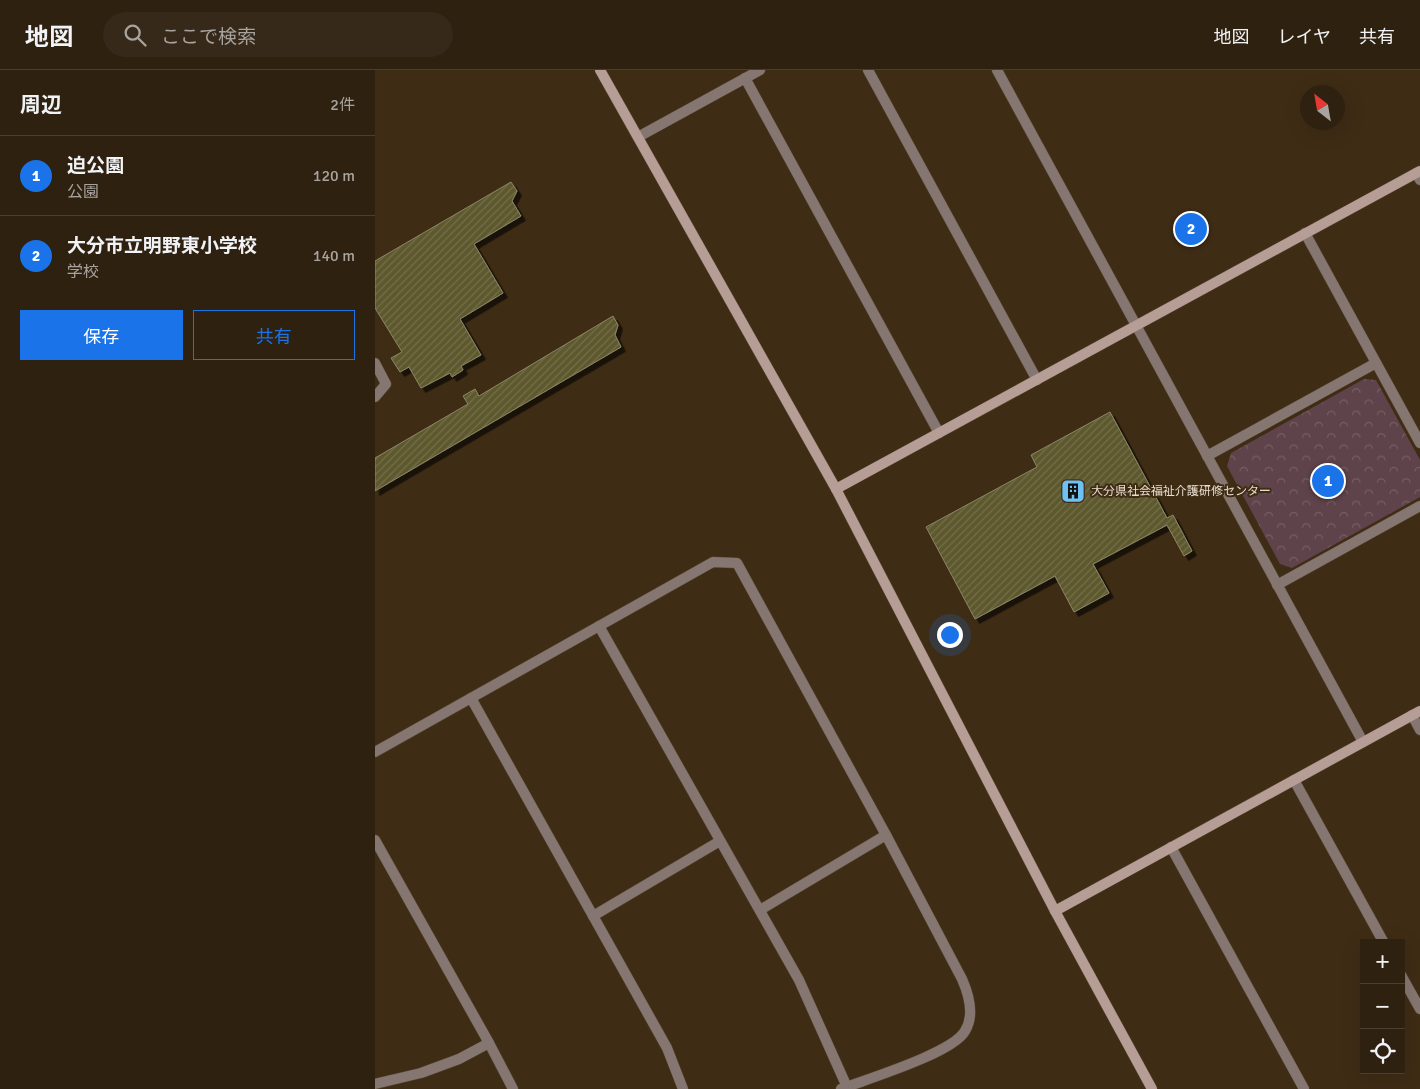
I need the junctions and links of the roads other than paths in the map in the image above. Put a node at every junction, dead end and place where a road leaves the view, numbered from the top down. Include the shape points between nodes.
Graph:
1 (600, 70) edge
2 (760, 70) edge
3 (868, 70) edge
4 (997, 70) edge
5 (745, 78) junction
6 (638, 137) junction
7 (1419, 175) edge
8 (1305, 233) junction
9 (1136, 326) junction
10 (375, 363) edge
11 (1376, 363) junction
12 (1037, 380) junction
13 (375, 398) edge
14 (939, 433) junction
15 (1420, 443) edge
16 (1207, 456) junction
17 (836, 489) junction
18 (1420, 506) edge
19 (1277, 585) junction
20 (599, 626) junction
21 (471, 698) junction
22 (1416, 713) edge
23 (1420, 730) edge
24 (1363, 742) junction
25 (375, 752) edge
26 (1294, 780) junction
27 (887, 835) junction
28 (375, 840) edge
29 (721, 841) junction
30 (1171, 847) junction
31 (760, 910) junction
32 (1055, 911) junction
33 (593, 916) junction
34 (1382, 939) edge
35 (1405, 982) edge
36 (1420, 1009) edge
37 (489, 1043) junction
38 (375, 1084) edge
39 (844, 1088) edge
40 (513, 1089) edge
41 (683, 1089) edge
42 (1152, 1089) edge
43 (1304, 1089) edge

1 - 6 street
2 - 5 street
3 - 12 street
4 - 9 street
5 - 6 street
5 - 14 street
6 - 17 street
7 - 8 street
8 - 9 street
8 - 11 street
9 - 12 street
9 - 16 street
10 - 13 street via 386,384
11 - 15 street
11 - 16 street
12 - 14 street
14 - 17 street
16 - 19 street
17 - 32 street
18 - 19 street
19 - 24 street
20 - 21 street
20 - 27 street via 713,562 737,563
20 - 29 street
21 - 25 street
21 - 33 street
22 - 23 street
22 - 24 street
24 - 26 street
26 - 30 street
26 - 34 street
27 - 31 street
27 - 39 street via 962,979 968,994 970,1018 959,1040 949,1046
28 - 37 street
29 - 31 street
29 - 33 street
30 - 32 street
30 - 43 street
31 - 39 street via 799,980
32 - 42 street
33 - 41 street via 667,1048
35 - 36 street
37 - 38 street via 429,1070
37 - 40 street

